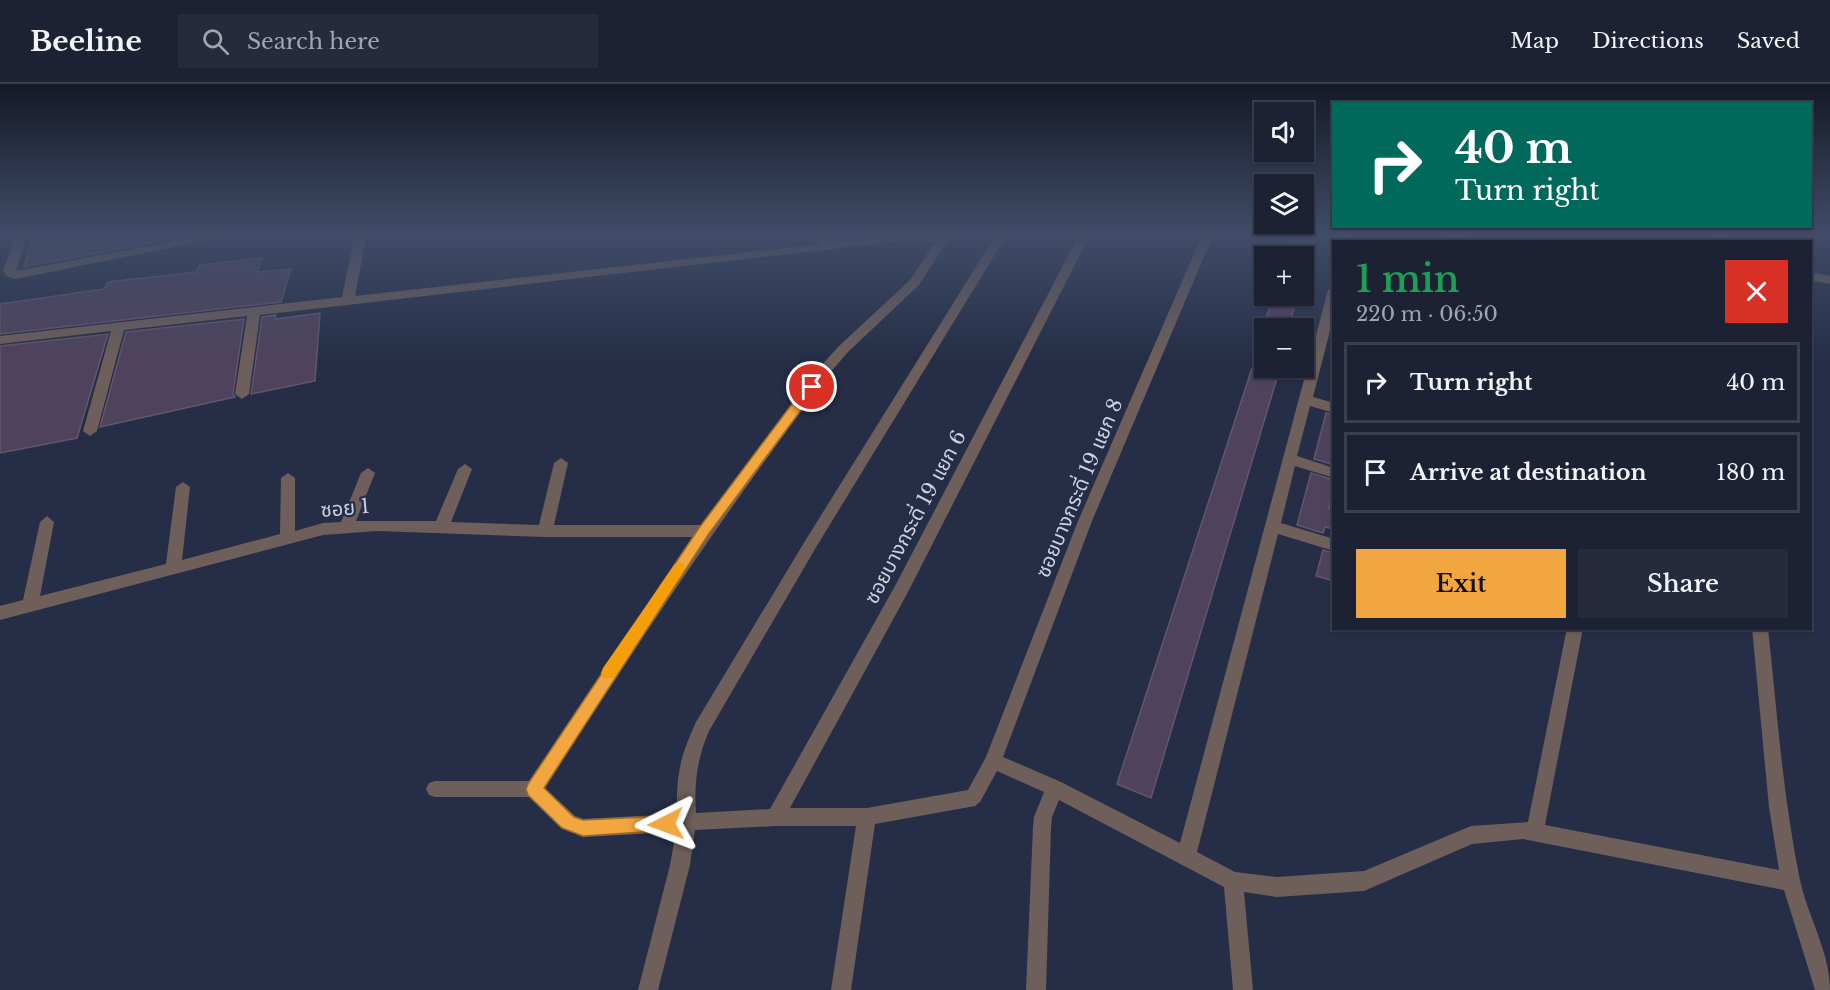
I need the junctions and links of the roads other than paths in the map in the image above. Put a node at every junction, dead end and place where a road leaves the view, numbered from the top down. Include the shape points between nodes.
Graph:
1 (353, 275) edge
2 (569, 275) edge
3 (919, 275) edge
4 (977, 275) edge
5 (1065, 275) edge
6 (1191, 275) edge
7 (1812, 276) edge
8 (1830, 280) edge
9 (348, 299) junction
10 (1332, 304) edge
11 (254, 311) junction
12 (118, 328) junction
13 (0, 340) edge
14 (1326, 350) edge
15 (242, 394) dead end
16 (1305, 400) junction
17 (1332, 407) edge
18 (90, 430) dead end
19 (1289, 459) junction
20 (561, 463) dead end
21 (465, 469) dead end
22 (1332, 471) edge
23 (368, 473) dead end
24 (288, 478) dead end
25 (183, 487) dead end
26 (47, 522) dead end
27 (1272, 526) junction
28 (346, 527) junction
29 (441, 528) junction
30 (545, 531) junction
31 (704, 531) junction
32 (287, 538) junction
33 (1332, 544) edge
34 (173, 567) junction
35 (30, 605) junction
36 (0, 613) edge
37 (1575, 630) edge
38 (1760, 630) edge
39 (993, 760) junction
40 (1055, 788) junction
41 (435, 789) dead end
42 (534, 789) junction
43 (775, 817) junction
44 (867, 817) junction
45 (687, 824) junction
46 (1535, 831) junction
47 (1186, 856) junction
48 (1233, 881) junction
49 (1791, 882) junction
50 (648, 990) edge
51 (841, 990) edge
52 (1036, 990) edge
53 (1243, 990) edge
54 (1825, 990) edge

1 - 9 street
2 - 9 street
3 - 31 street via 833,360
4 - 45 street via 702,727 685,781
5 - 43 street, ซอยบางกระดี่ 19 แยก 6 via 901,590
6 - 39 street, ซอยบางกระดี่ 19 แยก 8 via 1085,520
7 - 8 street
9 - 11 street
10 - 14 street
11 - 12 street
11 - 15 street
12 - 13 street
12 - 18 street
14 - 16 street
16 - 17 street
16 - 19 street
19 - 22 street
19 - 27 street
20 - 30 street
21 - 29 street
23 - 28 street
24 - 32 street
25 - 34 street
26 - 35 street
27 - 33 street
27 - 47 street
28 - 29 street, ซอย 1
28 - 32 street, ซอย 1
29 - 30 street, ซอย 1
30 - 31 street, ซอย 1
31 - 42 street
32 - 34 street, ซอย 1
34 - 35 street, ซอย 1
35 - 36 street, ซอย 1
37 - 46 street
38 - 49 street via 1778,807
39 - 40 street
39 - 44 street, ซอยบางกระดี่ 19 แยก 8 via 969,800
40 - 47 street
40 - 52 street via 1042,827
41 - 42 street
42 - 45 street, ซอยบางกระดี่ 19 แยก 8 via 568,822 583,828
43 - 44 street, ซอยบางกระดี่ 19 แยก 8
43 - 45 street, ซอยบางกระดี่ 19 แยก 8
44 - 51 street
45 - 50 street via 681,865
46 - 48 street via 1471,835 1364,881 1277,886
46 - 49 street
47 - 48 street
48 - 53 street
49 - 54 street

